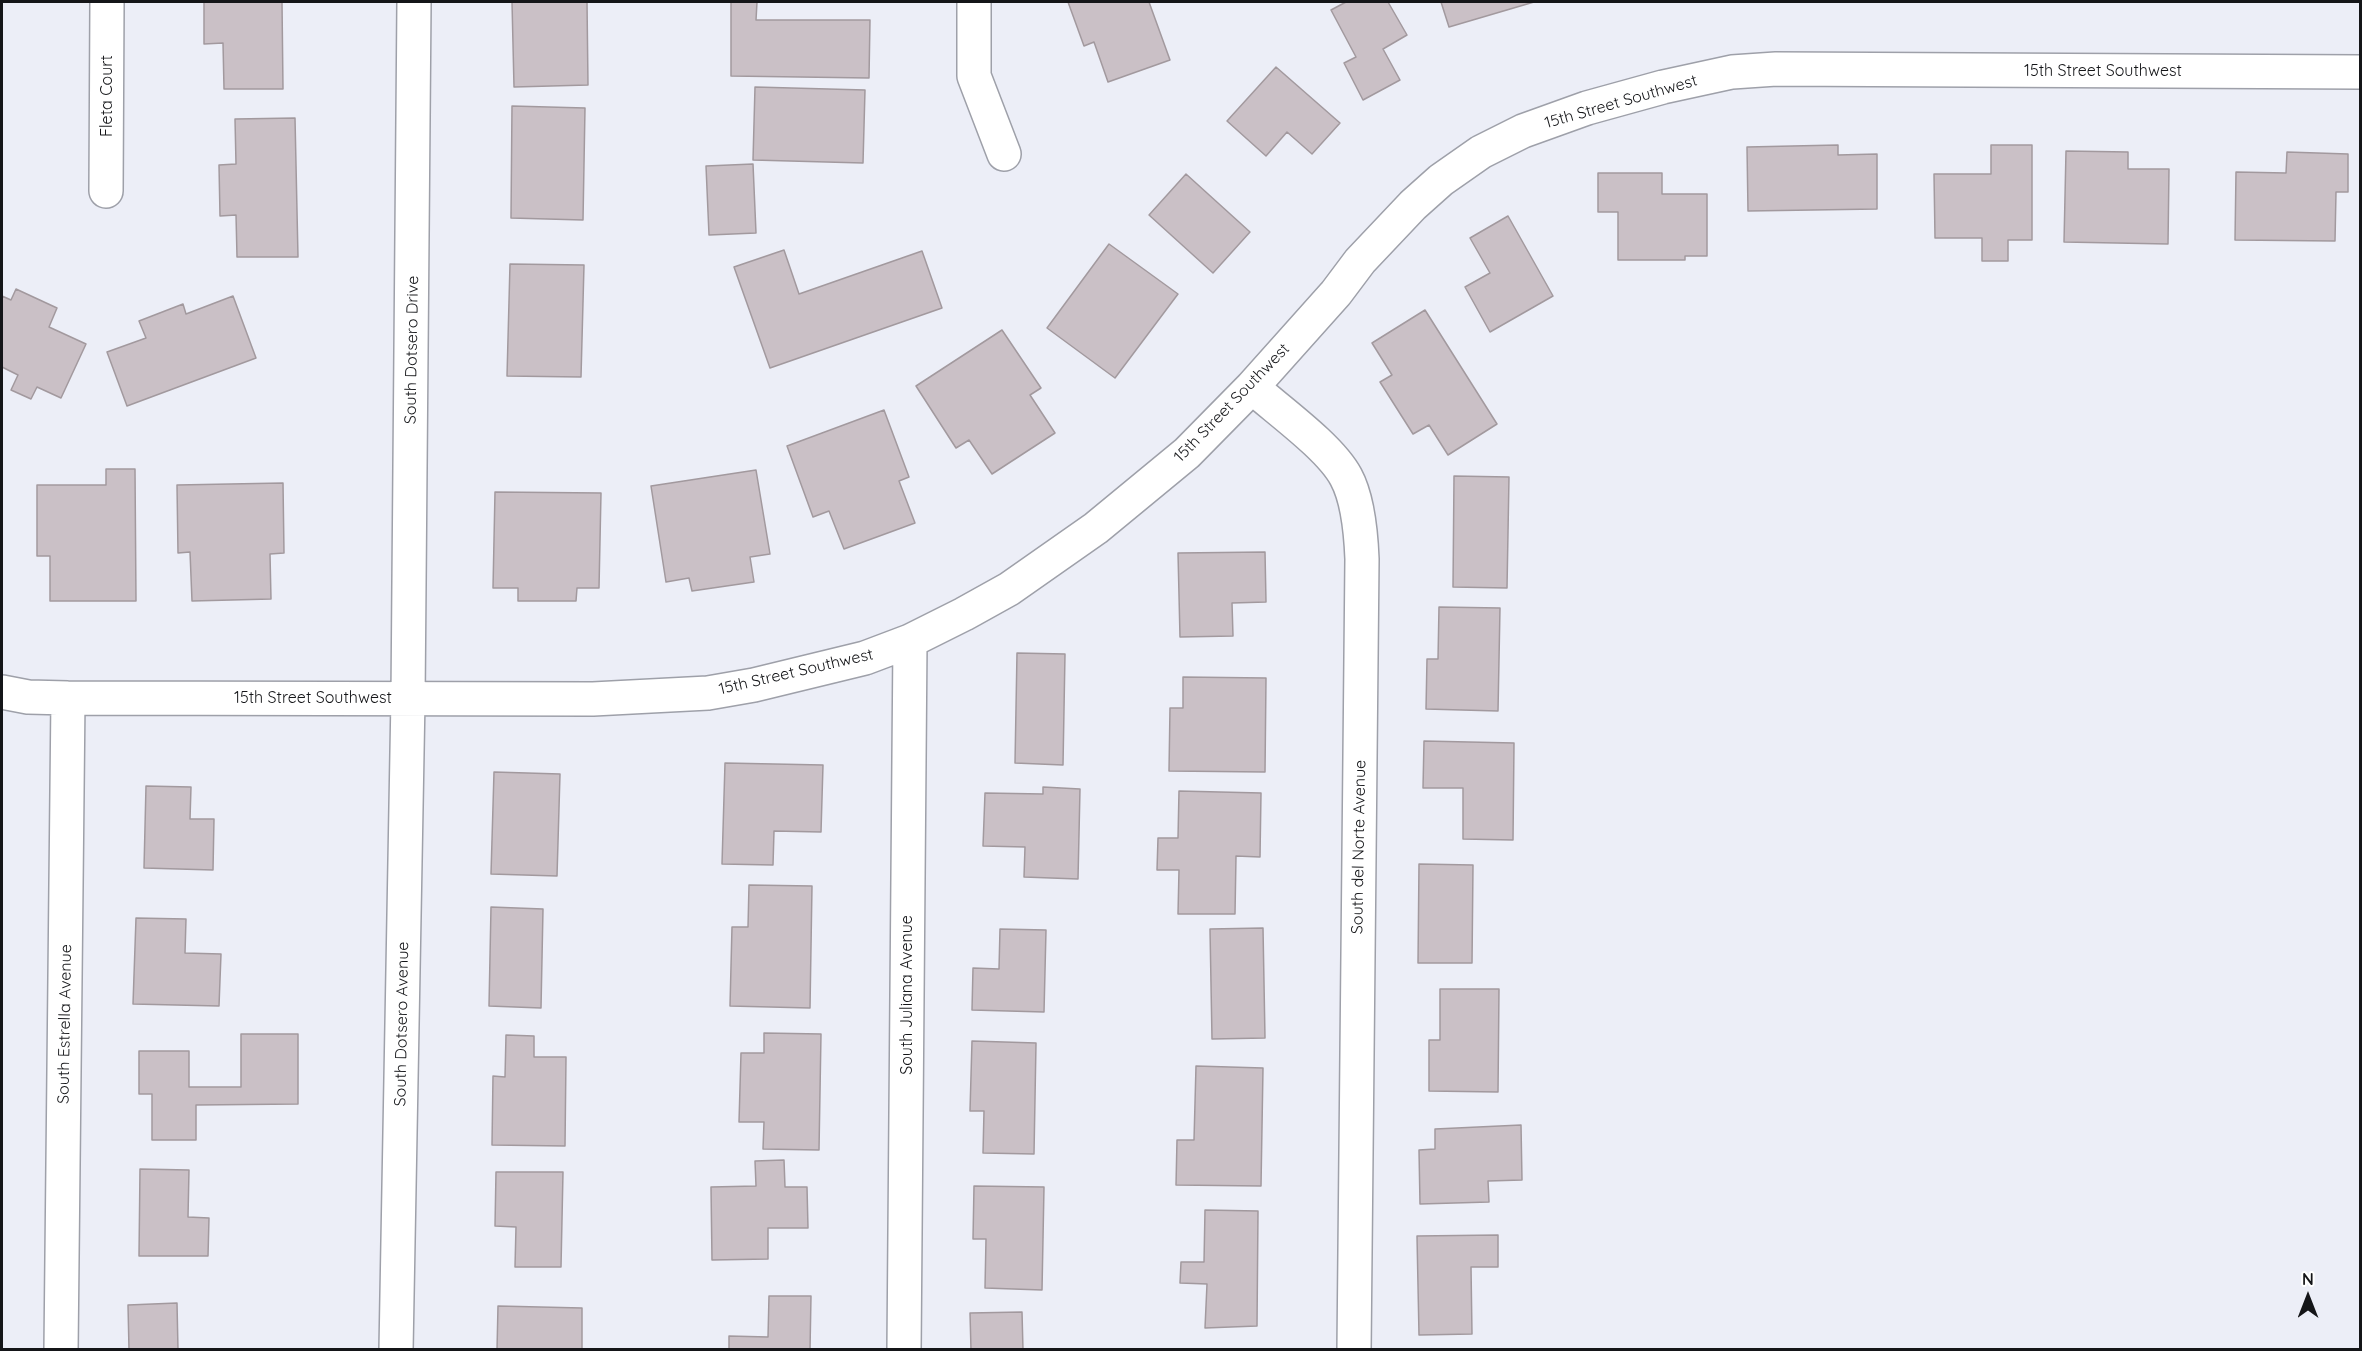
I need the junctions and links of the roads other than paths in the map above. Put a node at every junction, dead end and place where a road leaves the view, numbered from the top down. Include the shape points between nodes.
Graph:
1 (107, 2) edge
2 (414, 2) edge
3 (974, 2) edge
4 (2361, 72) edge
5 (1004, 154) dead end
6 (106, 191) dead end
7 (1252, 387) junction
8 (910, 641) junction
9 (2, 692) edge
10 (68, 698) junction
11 (408, 698) junction
12 (62, 1350) edge
13 (396, 1350) edge
14 (904, 1350) edge
15 (1354, 1350) edge

1 - 6 street, Fleta Court
2 - 11 street, South Dotsero Drive
3 - 5 street via 974,76
4 - 7 street, 15th Street Southwest via 1776,69 1732,72 1587,108 1523,131 1441,180 1360,261
7 - 8 street, 15th Street Southwest via 1187,453 1096,528 1009,589
7 - 15 street, South del Norte Avenue via 1334,459 1347,479 1361,529
8 - 11 street, 15th Street Southwest via 865,658 708,693 593,699
8 - 14 street, South Juliana Avenue
9 - 10 street, 15th Street Southwest
10 - 11 street, 15th Street Southwest
10 - 12 street, South Estrella Avenue
11 - 13 street, South Dotsero Avenue

